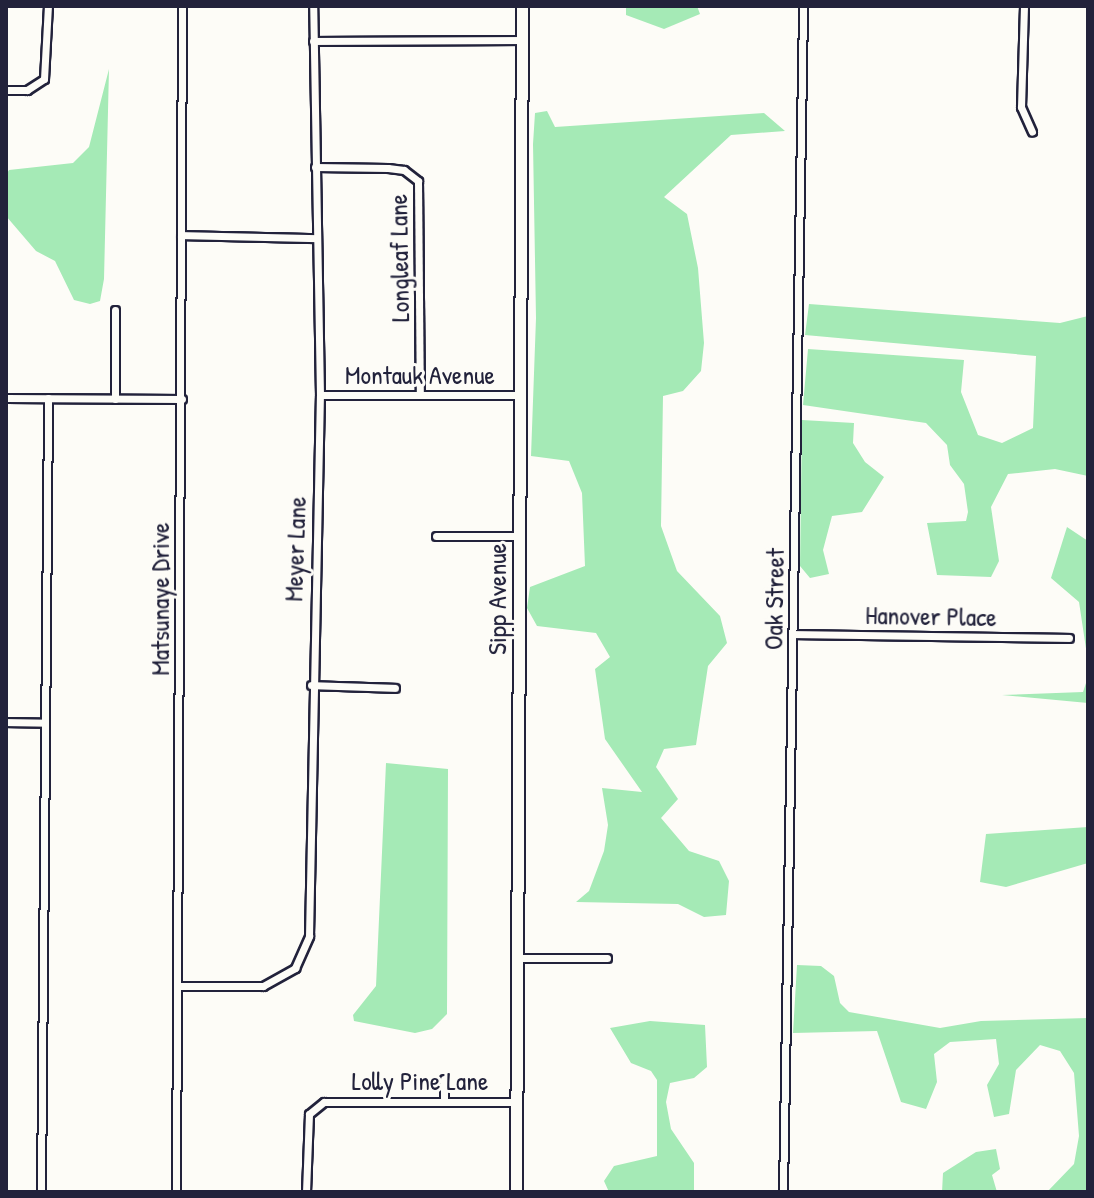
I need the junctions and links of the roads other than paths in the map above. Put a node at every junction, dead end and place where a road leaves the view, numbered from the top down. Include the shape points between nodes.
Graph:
1 (48, 6) edge
2 (182, 6) edge
3 (313, 6) edge
4 (522, 6) edge
5 (803, 6) edge
6 (1024, 6) edge
7 (521, 40) junction
8 (313, 41) junction
9 (6, 90) edge
10 (1032, 132) dead end
11 (315, 167) junction
12 (181, 235) junction
13 (316, 238) junction
14 (115, 310) dead end
15 (420, 394) junction
16 (320, 395) junction
17 (520, 395) junction
18 (6, 398) edge
19 (48, 398) junction
20 (115, 399) junction
21 (182, 399) junction
22 (436, 536) dead end
23 (519, 536) junction
24 (793, 634) junction
25 (1069, 638) dead end
26 (311, 685) junction
27 (395, 688) dead end
28 (6, 722) edge
29 (45, 723) junction
30 (517, 958) junction
31 (607, 958) dead end
32 (177, 986) junction
33 (444, 1079) dead end
34 (444, 1102) junction
35 (517, 1102) junction
36 (41, 1192) edge
37 (176, 1192) edge
38 (306, 1192) edge
39 (516, 1192) edge
40 (783, 1192) edge

1 - 9 street via 44,79 27,90
2 - 12 street, Matsunaye Drive
3 - 8 street, Meyer Lane
4 - 7 street, Sipp Avenue
5 - 24 street, Oak Street
6 - 10 street via 1021,107
7 - 8 street
7 - 17 street, Sipp Avenue
8 - 11 street, Meyer Lane
11 - 13 street, Meyer Lane
11 - 15 street, Longleaf Lane via 404,170 418,181
12 - 13 street
12 - 21 street, Matsunaye Drive
13 - 16 street, Meyer Lane
14 - 20 street
15 - 16 street, Montauk Avenue
15 - 17 street, Montauk Avenue
16 - 26 street, Meyer Lane
17 - 23 street, Sipp Avenue
18 - 19 street
19 - 20 street
19 - 29 street
20 - 21 street
21 - 32 street, Matsunaye Drive
22 - 23 street
23 - 30 street, Sipp Avenue
24 - 25 street, Hanover Place
24 - 40 street, Oak Street
26 - 27 street
26 - 32 street, Meyer Lane via 305,952 295,968 263,986
28 - 29 street
29 - 36 street
30 - 31 street
30 - 35 street, Sipp Avenue
32 - 37 street, Matsunaye Drive
33 - 34 street
34 - 35 street, Lolly Pine Lane
34 - 38 street, Lolly Pine Lane via 336,1101 315,1108 308,1124
35 - 39 street, Sipp Avenue

